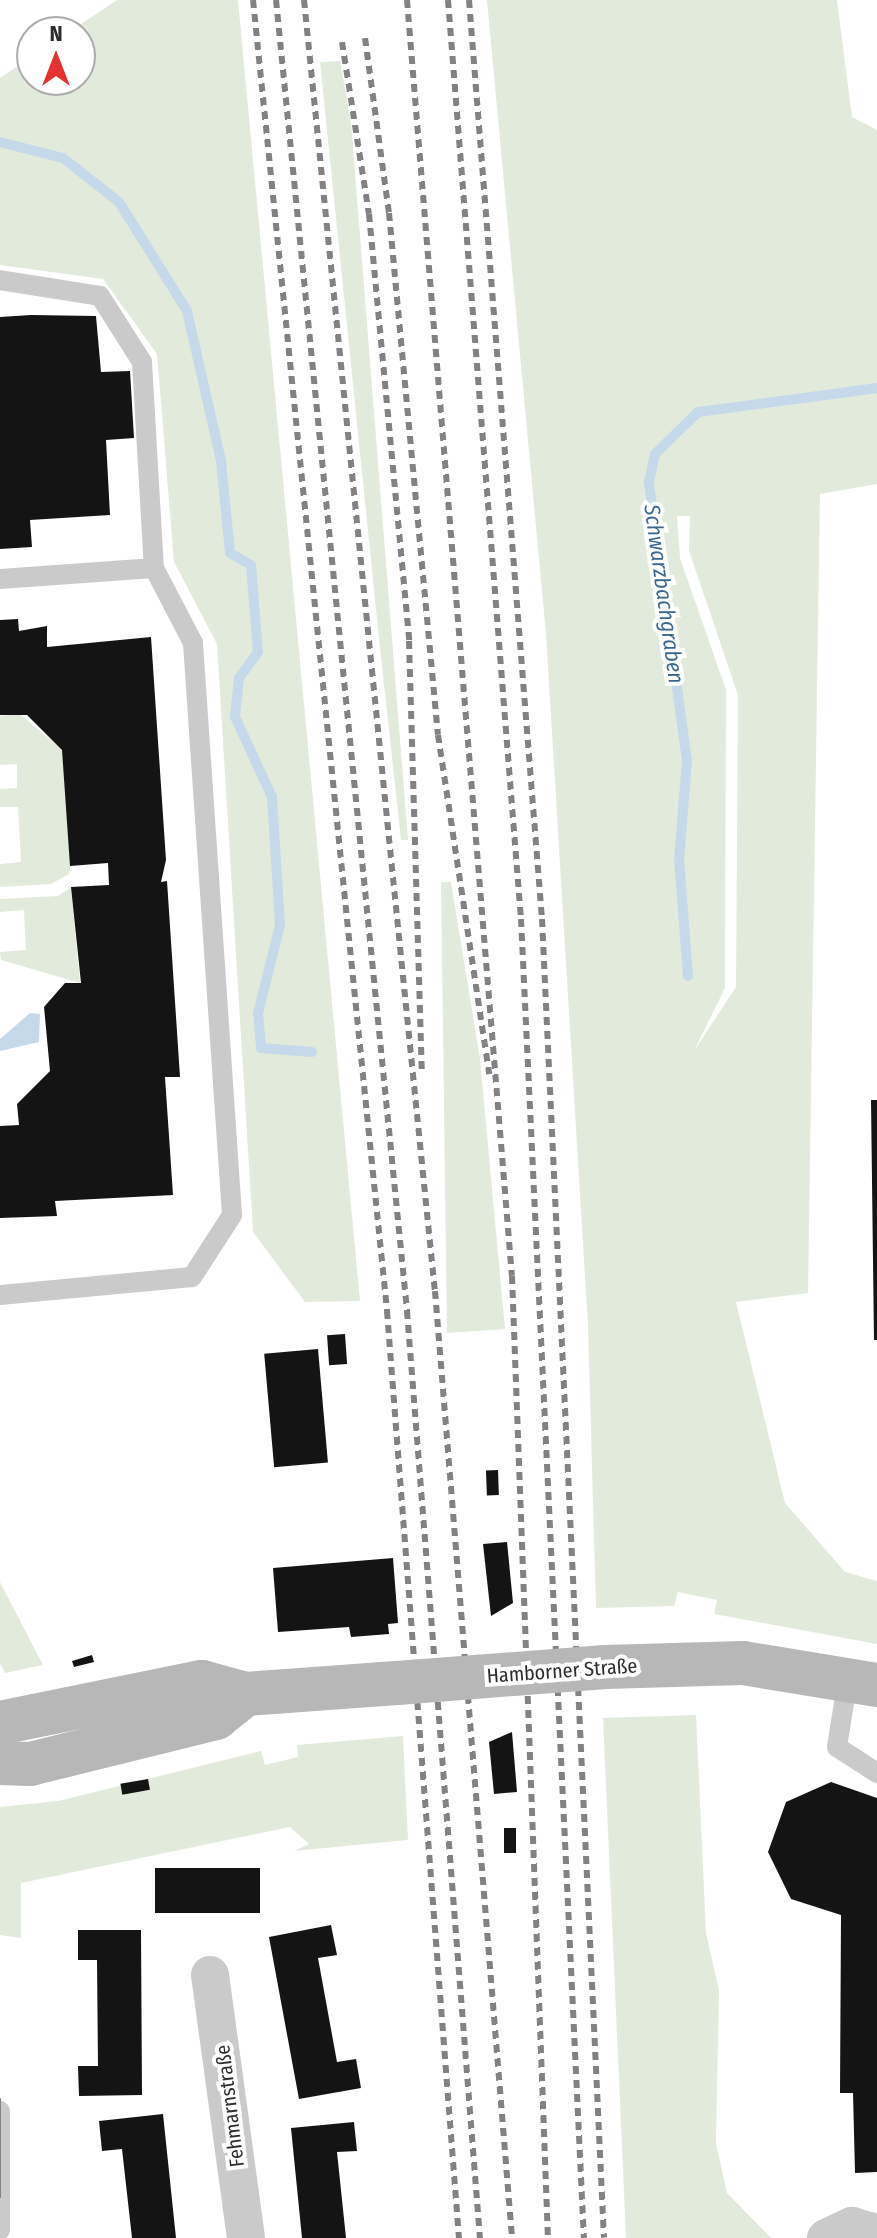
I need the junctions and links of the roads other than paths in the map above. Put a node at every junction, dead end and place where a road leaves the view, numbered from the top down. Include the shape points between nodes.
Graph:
1 (0, 280) edge
2 (154, 568) junction
3 (0, 579) edge
4 (0, 1295) edge
5 (863, 1682) edge
6 (246, 1694) junction
7 (0, 1723) edge
8 (0, 1763) edge
9 (877, 1773) edge
10 (210, 1975) dead end
11 (0, 2111) edge
12 (0, 2230) edge
13 (877, 2233) edge
14 (246, 2238) edge
15 (826, 2238) edge

1 - 2 lane via 100,296 142,362
2 - 3 lane
2 - 4 lane via 193,643 232,1215 192,1277
5 - 6 main road, Hamborner Straße, bridge via 743,1663 605,1667
5 - 9 lane via 837,1747
6 - 7 main road, Hamborner Straße via 202,1682
6 - 8 main road via 216,1718 30,1764
10 - 14 street, Fehmarnstraße
11 - 12 lane
13 - 15 street via 852,2226

